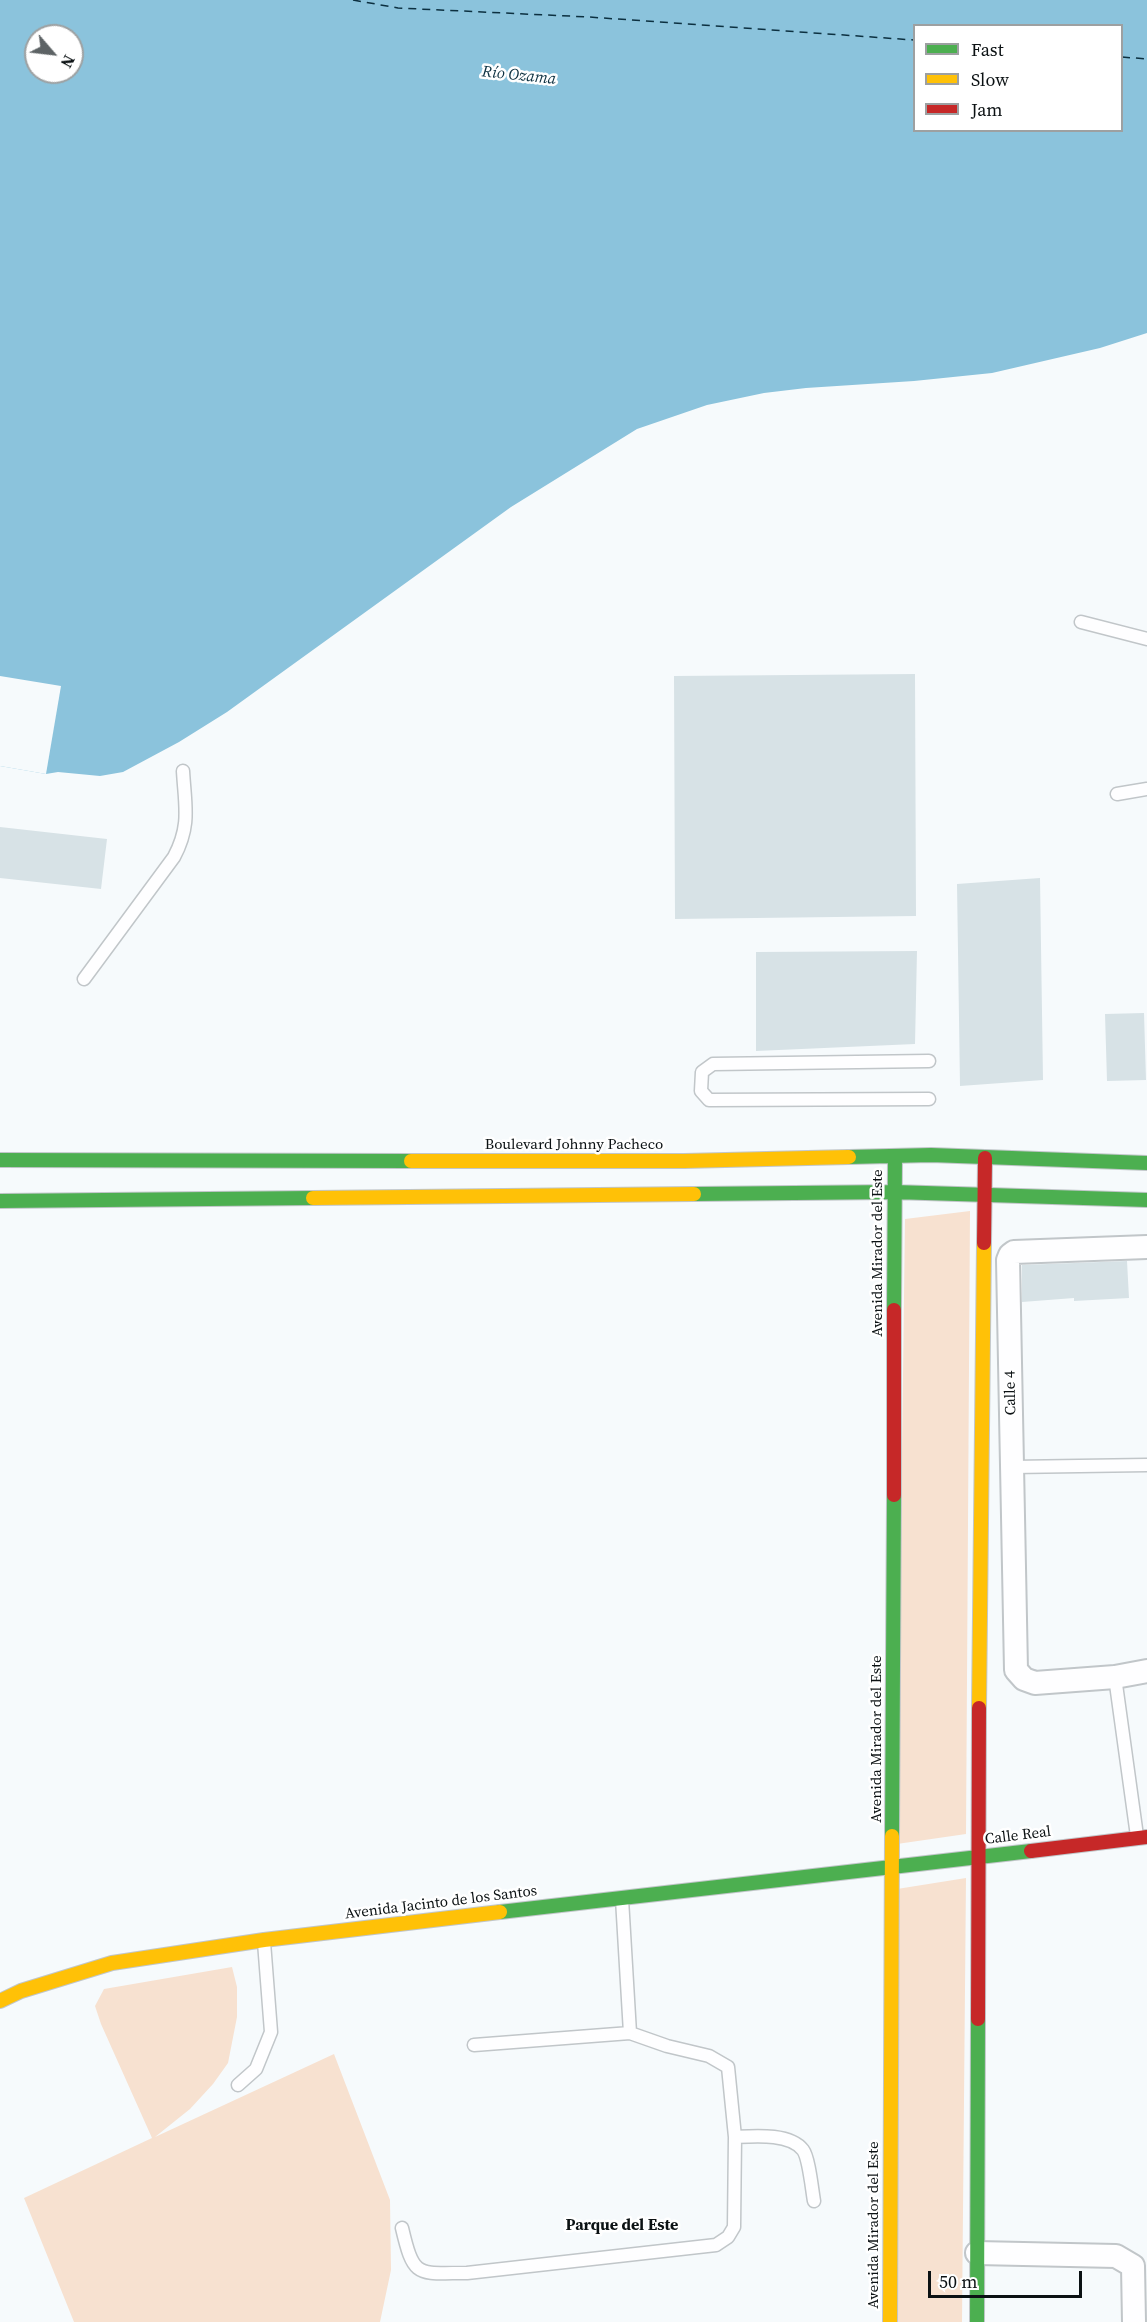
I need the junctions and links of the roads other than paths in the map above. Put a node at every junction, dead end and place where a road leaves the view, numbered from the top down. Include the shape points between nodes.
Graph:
1 (1081, 622) dead end
2 (1147, 639) edge
3 (183, 771) dead end
4 (1147, 789) edge
5 (1117, 794) dead end
6 (84, 979) dead end
7 (929, 1061) dead end
8 (929, 1099) dead end
9 (895, 1156) junction
10 (985, 1158) junction
11 (0, 1160) edge
12 (1147, 1163) edge
13 (894, 1192) junction
14 (985, 1194) junction
15 (1147, 1200) edge
16 (0, 1201) edge
17 (1147, 1247) edge
18 (1147, 1466) edge
19 (1012, 1467) junction
20 (1147, 1671) edge
21 (1114, 1677) junction
22 (1142, 1838) edge
23 (978, 1857) junction
24 (893, 1866) junction
25 (622, 1899) junction
26 (264, 1940) junction
27 (0, 2001) edge
28 (630, 2033) junction
29 (474, 2045) dead end
30 (238, 2085) dead end
31 (735, 2137) junction
32 (814, 2201) dead end
33 (402, 2228) dead end
34 (977, 2253) junction
35 (890, 2322) edge
36 (977, 2322) edge
37 (1134, 2322) edge

1 - 2 lane
3 - 6 lane via 184,838
4 - 5 lane
7 - 8 lane via 713,1064 702,1072 701,1091 709,1100
9 - 10 main road, Boulevard Johnny Pacheco
9 - 11 main road, Boulevard Johnny Pacheco via 684,1161
9 - 13 main road, Avenida Mirador del Este
10 - 12 main road, Boulevard Johnny Pacheco
10 - 14 main road
13 - 14 main road
13 - 16 main road
13 - 24 main road, Avenida Mirador del Este
14 - 15 main road
14 - 23 main road
17 - 19 street, Calle 4 via 1010,1255
18 - 19 lane
19 - 21 street, Calle 4 via 1016,1670 1035,1683
20 - 21 street
21 - 22 lane
22 - 23 main road, Calle Real
23 - 24 main road, Calle Real
23 - 34 main road
24 - 25 main road, Avenida Jacinto de los Santos
24 - 35 main road, Avenida Mirador del Este
25 - 26 main road, Avenida Jacinto de los Santos
25 - 28 lane
26 - 27 main road, Avenida Jacinto de los Santos via 112,1963
26 - 30 lane via 271,2032 256,2069
28 - 29 lane
28 - 31 lane via 709,2056 728,2067
31 - 32 lane via 793,2141 805,2151
31 - 33 lane via 734,2227 716,2245 467,2273 427,2273 414,2267 409,2259
34 - 36 main road
34 - 37 street via 1124,2259 1134,2266

